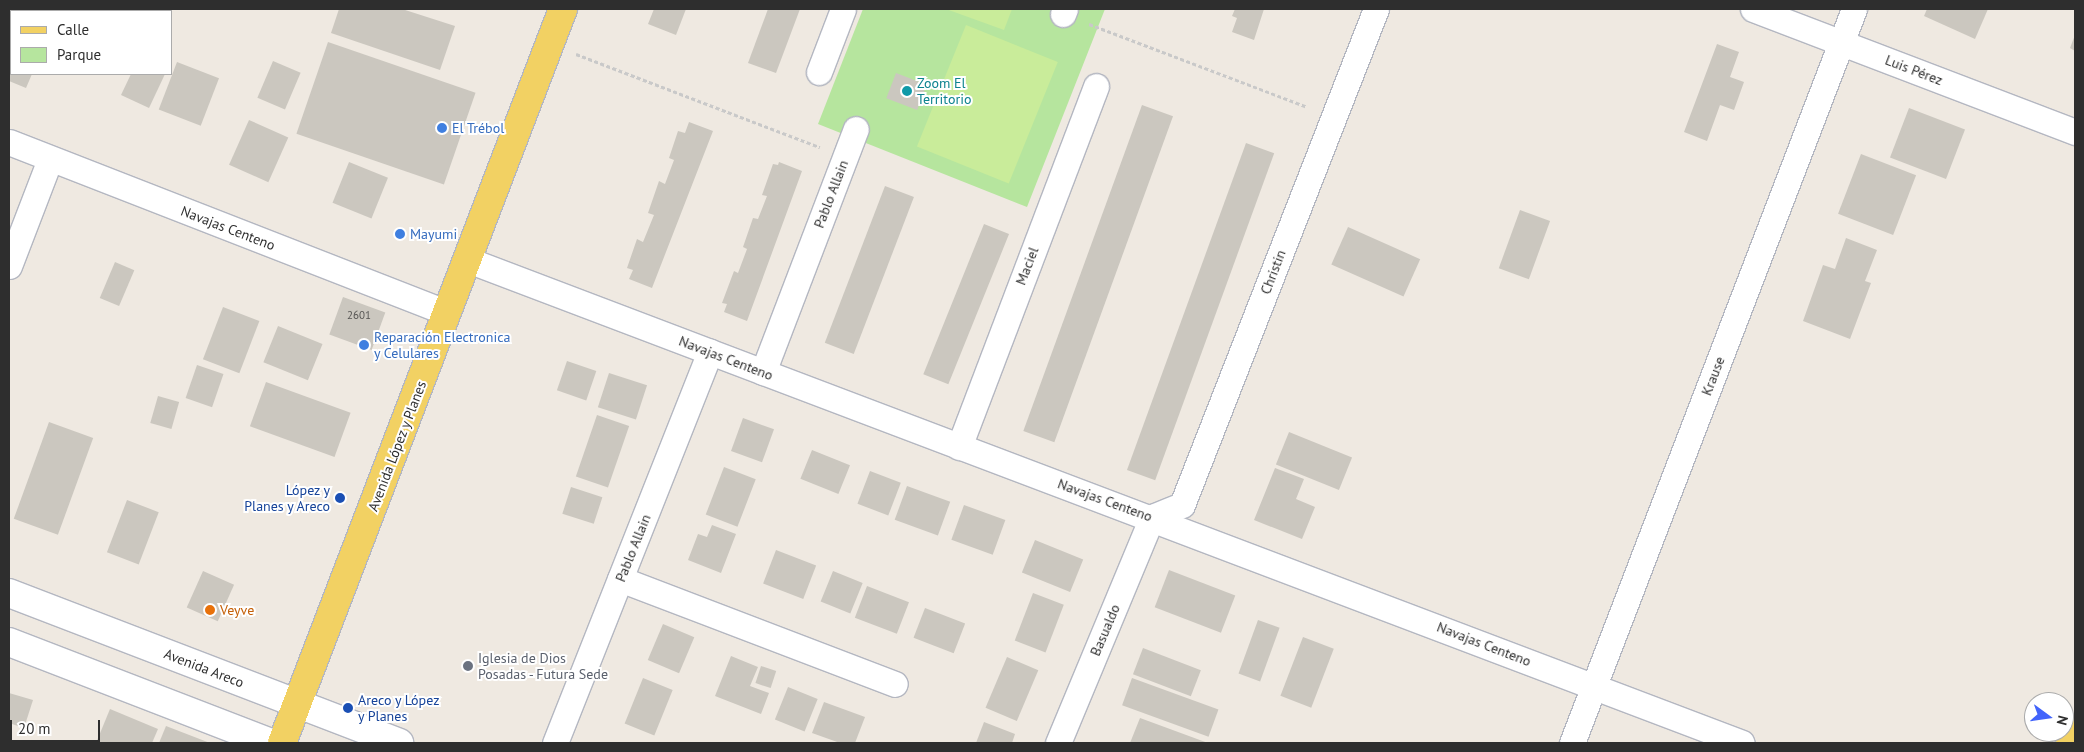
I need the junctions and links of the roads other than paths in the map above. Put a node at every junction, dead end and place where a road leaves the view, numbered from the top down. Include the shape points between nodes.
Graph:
1 (563, 9) edge
2 (843, 9) edge
3 (1376, 9) edge
4 (1753, 9) edge
5 (1854, 9) edge
6 (1841, 42) junction
7 (819, 72) dead end
8 (1096, 86) dead end
9 (856, 129) dead end
10 (2075, 132) edge
11 (9, 142) edge
12 (50, 159) junction
13 (468, 260) junction
14 (9, 266) edge
15 (447, 313) junction
16 (710, 352) junction
17 (763, 372) junction
18 (959, 447) junction
19 (1152, 517) junction
20 (620, 579) junction
21 (9, 593) edge
22 (9, 642) edge
23 (895, 684) dead end
24 (1593, 686) junction
25 (298, 704) junction
26 (2075, 729) edge
27 (271, 743) edge
28 (282, 743) edge
29 (399, 743) edge
30 (555, 743) edge
31 (1058, 743) edge
32 (1572, 743) edge
33 (1742, 743) edge
34 (2070, 743) edge

1 - 13 main road, Avenida López y Planes
2 - 7 street
3 - 19 street, Christin via 1182,504
4 - 6 street, Luis Pérez
5 - 6 street, Krause
6 - 10 street, Luis Pérez
6 - 24 street, Krause
8 - 18 street, Maciel
9 - 17 street, Pablo Allain
11 - 12 street, Navajas Centeno
12 - 14 street
12 - 15 street, Navajas Centeno
13 - 15 main road, Avenida López y Planes
13 - 16 street, Navajas Centeno
15 - 25 main road, Avenida López y Planes
16 - 17 street, Navajas Centeno
16 - 20 street, Pablo Allain
17 - 18 street, Navajas Centeno
18 - 19 street, Navajas Centeno
19 - 24 street, Navajas Centeno
19 - 31 street, Basualdo
20 - 23 street
20 - 30 street, Pablo Allain
21 - 25 main road, Avenida Areco
22 - 27 main road
24 - 32 street, Krause
24 - 33 street, Navajas Centeno
25 - 28 main road, Avenida López y Planes
25 - 29 main road, Avenida Areco
26 - 34 main road

